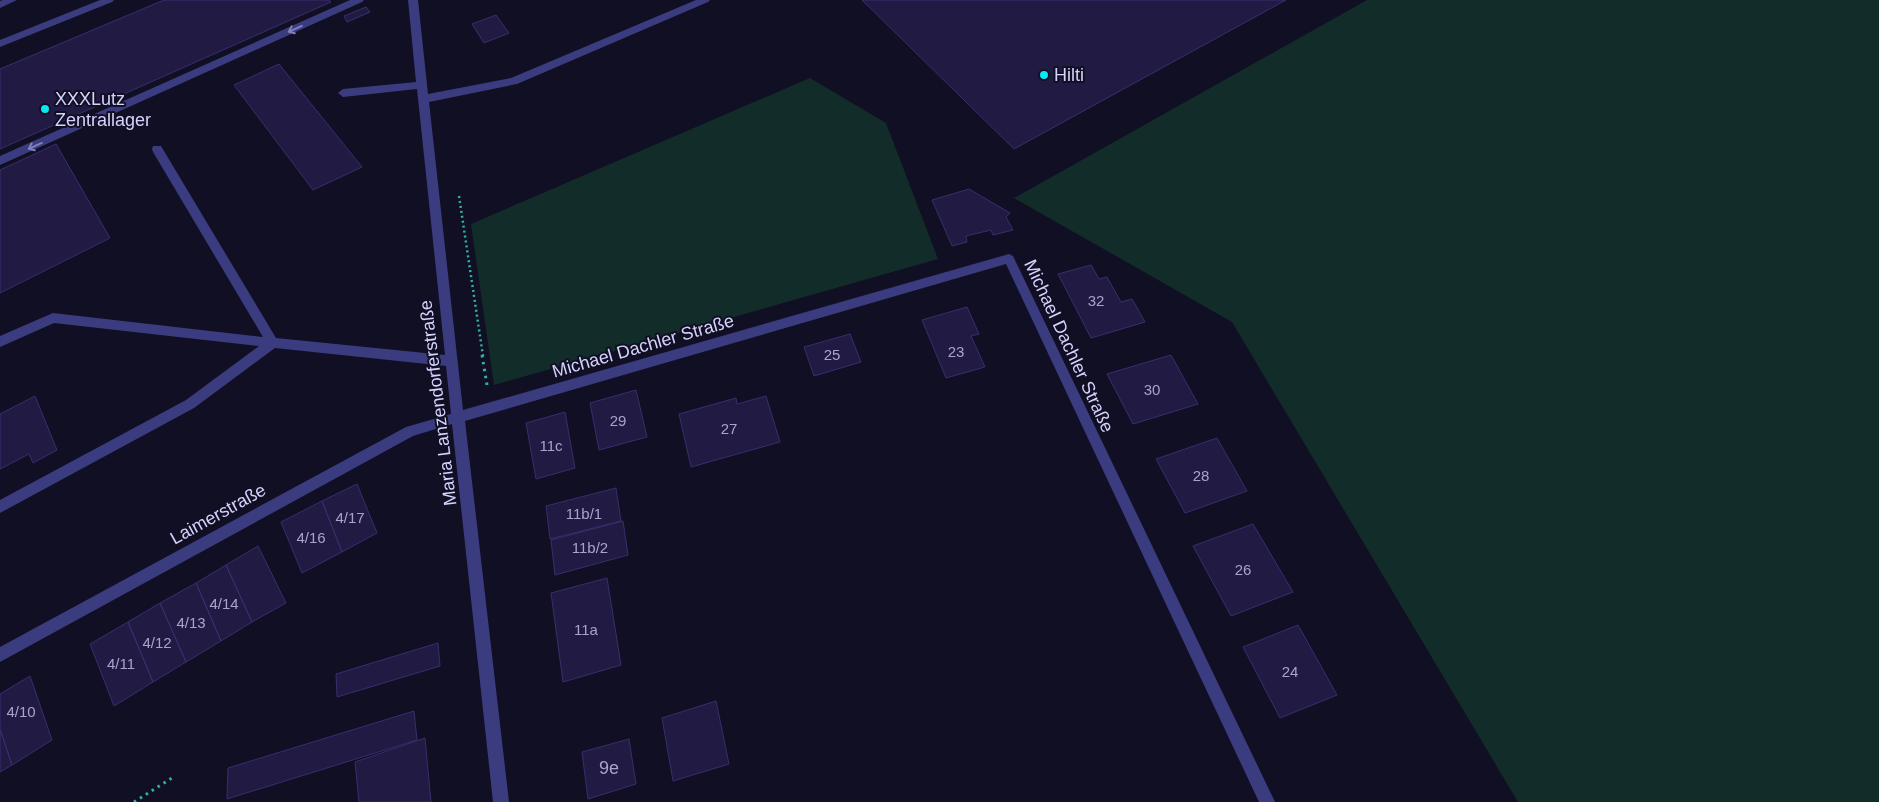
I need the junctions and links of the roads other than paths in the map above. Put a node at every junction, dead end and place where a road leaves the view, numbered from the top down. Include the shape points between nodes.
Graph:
1 (12, 0) edge
2 (109, 0) edge
3 (413, 0) edge
4 (705, 0) edge
5 (352, 1) edge
6 (0, 5) edge
7 (0, 44) edge
8 (422, 85) junction
9 (343, 93) dead end
10 (424, 99) junction
11 (157, 149) dead end
12 (0, 161) edge
13 (0, 342) edge
14 (273, 344) junction
15 (452, 361) junction
16 (459, 417) junction
17 (0, 507) edge
18 (0, 654) edge
19 (501, 802) edge
20 (1267, 802) edge

1 - 6 street
2 - 7 street
3 - 8 street, Maria Lanzendorferstraße
4 - 10 street via 513,82
5 -> 12 street
8 - 9 street
8 - 10 street, Maria Lanzendorferstraße
10 - 15 street, Maria Lanzendorferstraße
11 - 14 street
13 - 14 street via 53,318
14 - 15 street
14 - 17 street via 190,404
15 - 16 street, Maria Lanzendorferstraße
16 - 18 street, Laimerstraße via 410,431
16 - 19 street, Maria Lanzendorferstraße
16 - 20 street, Michael Dachler Straße via 1009,260

